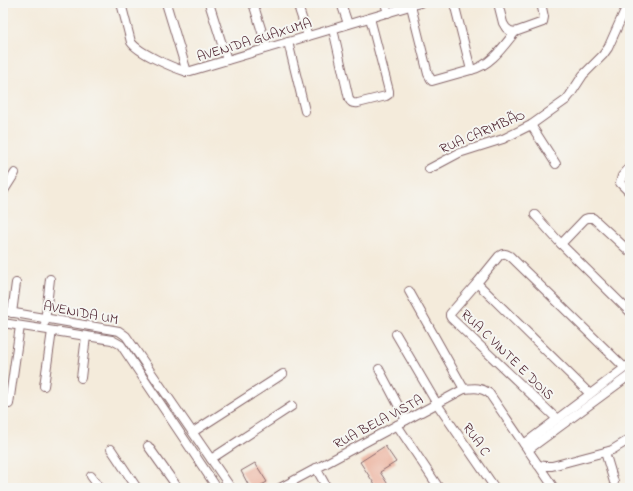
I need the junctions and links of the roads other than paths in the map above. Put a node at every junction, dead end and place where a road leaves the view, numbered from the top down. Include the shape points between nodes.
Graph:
1 (121, 3) edge
2 (166, 3) edge
3 (209, 3) edge
4 (253, 3) edge
5 (297, 3) edge
6 (341, 3) edge
7 (385, 3) edge
8 (420, 3) edge
9 (454, 3) edge
10 (498, 3) edge
11 (541, 3) edge
12 (630, 3) edge
13 (411, 6) junction
14 (388, 13) junction
15 (370, 18) junction
16 (348, 24) junction
17 (332, 29) junction
18 (515, 32) junction
19 (308, 36) junction
20 (288, 42) junction
21 (267, 48) junction
22 (226, 60) junction
23 (471, 70) junction
24 (187, 72) junction
25 (305, 110) dead end
26 (531, 125) junction
27 (556, 164) dead end
28 (630, 167) edge
29 (429, 169) dead end
30 (15, 174) dead end
31 (3, 192) edge
32 (630, 193) edge
33 (536, 215) dead end
34 (561, 244) junction
35 (630, 252) edge
36 (50, 279) dead end
37 (16, 283) dead end
38 (477, 284) junction
39 (409, 291) dead end
40 (3, 311) edge
41 (630, 312) edge
42 (12, 313) junction
43 (46, 318) junction
44 (3, 323) edge
45 (20, 326) junction
46 (48, 330) junction
47 (396, 334) dead end
48 (86, 336) junction
49 (628, 366) edge
50 (379, 368) dead end
51 (283, 374) dead end
52 (630, 375) edge
53 (80, 378) dead end
54 (44, 386) dead end
55 (464, 390) junction
56 (590, 394) junction
57 (10, 404) dead end
58 (437, 404) junction
59 (292, 406) dead end
60 (557, 419) junction
61 (406, 420) junction
62 (397, 425) junction
63 (195, 435) junction
64 (630, 439) edge
65 (187, 444) junction
66 (148, 446) dead end
67 (526, 447) junction
68 (111, 449) dead end
69 (605, 452) junction
70 (211, 459) junction
71 (538, 464) junction
72 (316, 468) junction
73 (91, 476) dead end
74 (614, 482) dead end
75 (100, 488) edge
76 (137, 488) edge
77 (178, 488) edge
78 (217, 488) edge
79 (231, 488) edge
80 (280, 488) edge
81 (327, 488) edge
82 (439, 488) edge
83 (495, 488) edge
84 (554, 488) edge

1 - 24 street via 134,46
2 - 24 street
3 - 22 street
4 - 21 street
5 - 19 street
6 - 16 street
7 - 14 street
8 - 13 street, AVENIDA GUAXUMA
9 - 23 street
10 - 18 street via 503,23 506,28
11 - 18 street via 543,22
12 - 26 street, RUA CARIMBÃO via 603,55 583,75 566,100
13 - 14 street, AVENIDA GUAXUMA
13 - 23 street via 432,81
14 - 15 street, AVENIDA GUAXUMA
15 - 16 street, AVENIDA GUAXUMA
15 - 17 street via 390,91 386,96 353,104 350,102
16 - 17 street, AVENIDA GUAXUMA
17 - 19 street, AVENIDA GUAXUMA
18 - 23 street via 490,60 478,69
19 - 20 street, AVENIDA GUAXUMA
20 - 21 street, AVENIDA GUAXUMA
20 - 25 street
21 - 22 street, AVENIDA GUAXUMA
22 - 24 street, AVENIDA GUAXUMA
26 - 27 street
26 - 29 street, RUA CARIMBÃO via 503,139 459,153
28 - 32 street via 622,176 620,183
30 - 31 street
33 - 34 street
34 - 35 street via 585,219 592,218
34 - 41 street
36 - 43 street
37 - 42 street
38 - 49 street, RUA C VINTE E DOIS via 498,256 507,254
38 - 56 street
38 - 60 street, RUA C VINTE E DOIS via 450,314 451,318
39 - 55 street
40 - 42 street, AVENIDA UM
42 - 43 street, AVENIDA UM
43 - 46 street
43 - 63 street, AVENIDA UM via 119,331 126,336
44 - 45 street, AVENIDA UM
45 - 46 street, AVENIDA UM
45 - 57 street
46 - 48 street, AVENIDA UM
46 - 54 street
47 - 58 street, RUA C
48 - 53 street
48 - 65 street, AVENIDA UM via 112,340 121,345
49 - 56 street
50 - 61 street
51 - 63 street
52 - 67 street
55 - 58 street, RUA BELA VISTA
55 - 67 street, RUA BELA VISTA via 475,388 489,393
56 - 60 street
58 - 61 street, RUA BELA VISTA
58 - 83 street, RUA C
59 - 70 street
60 - 67 street
61 - 62 street, RUA BELA VISTA
62 - 72 street, RUA BELA VISTA
62 - 82 street
63 - 65 street
63 - 70 street, AVENIDA UM
64 - 69 street
65 - 78 street, AVENIDA UM
66 - 77 street
67 - 71 street
68 - 76 street
69 - 71 street via 552,466
69 - 74 street
70 - 79 street, AVENIDA UM
71 - 84 street
72 - 80 street, RUA BELA VISTA
72 - 81 street
73 - 75 street

